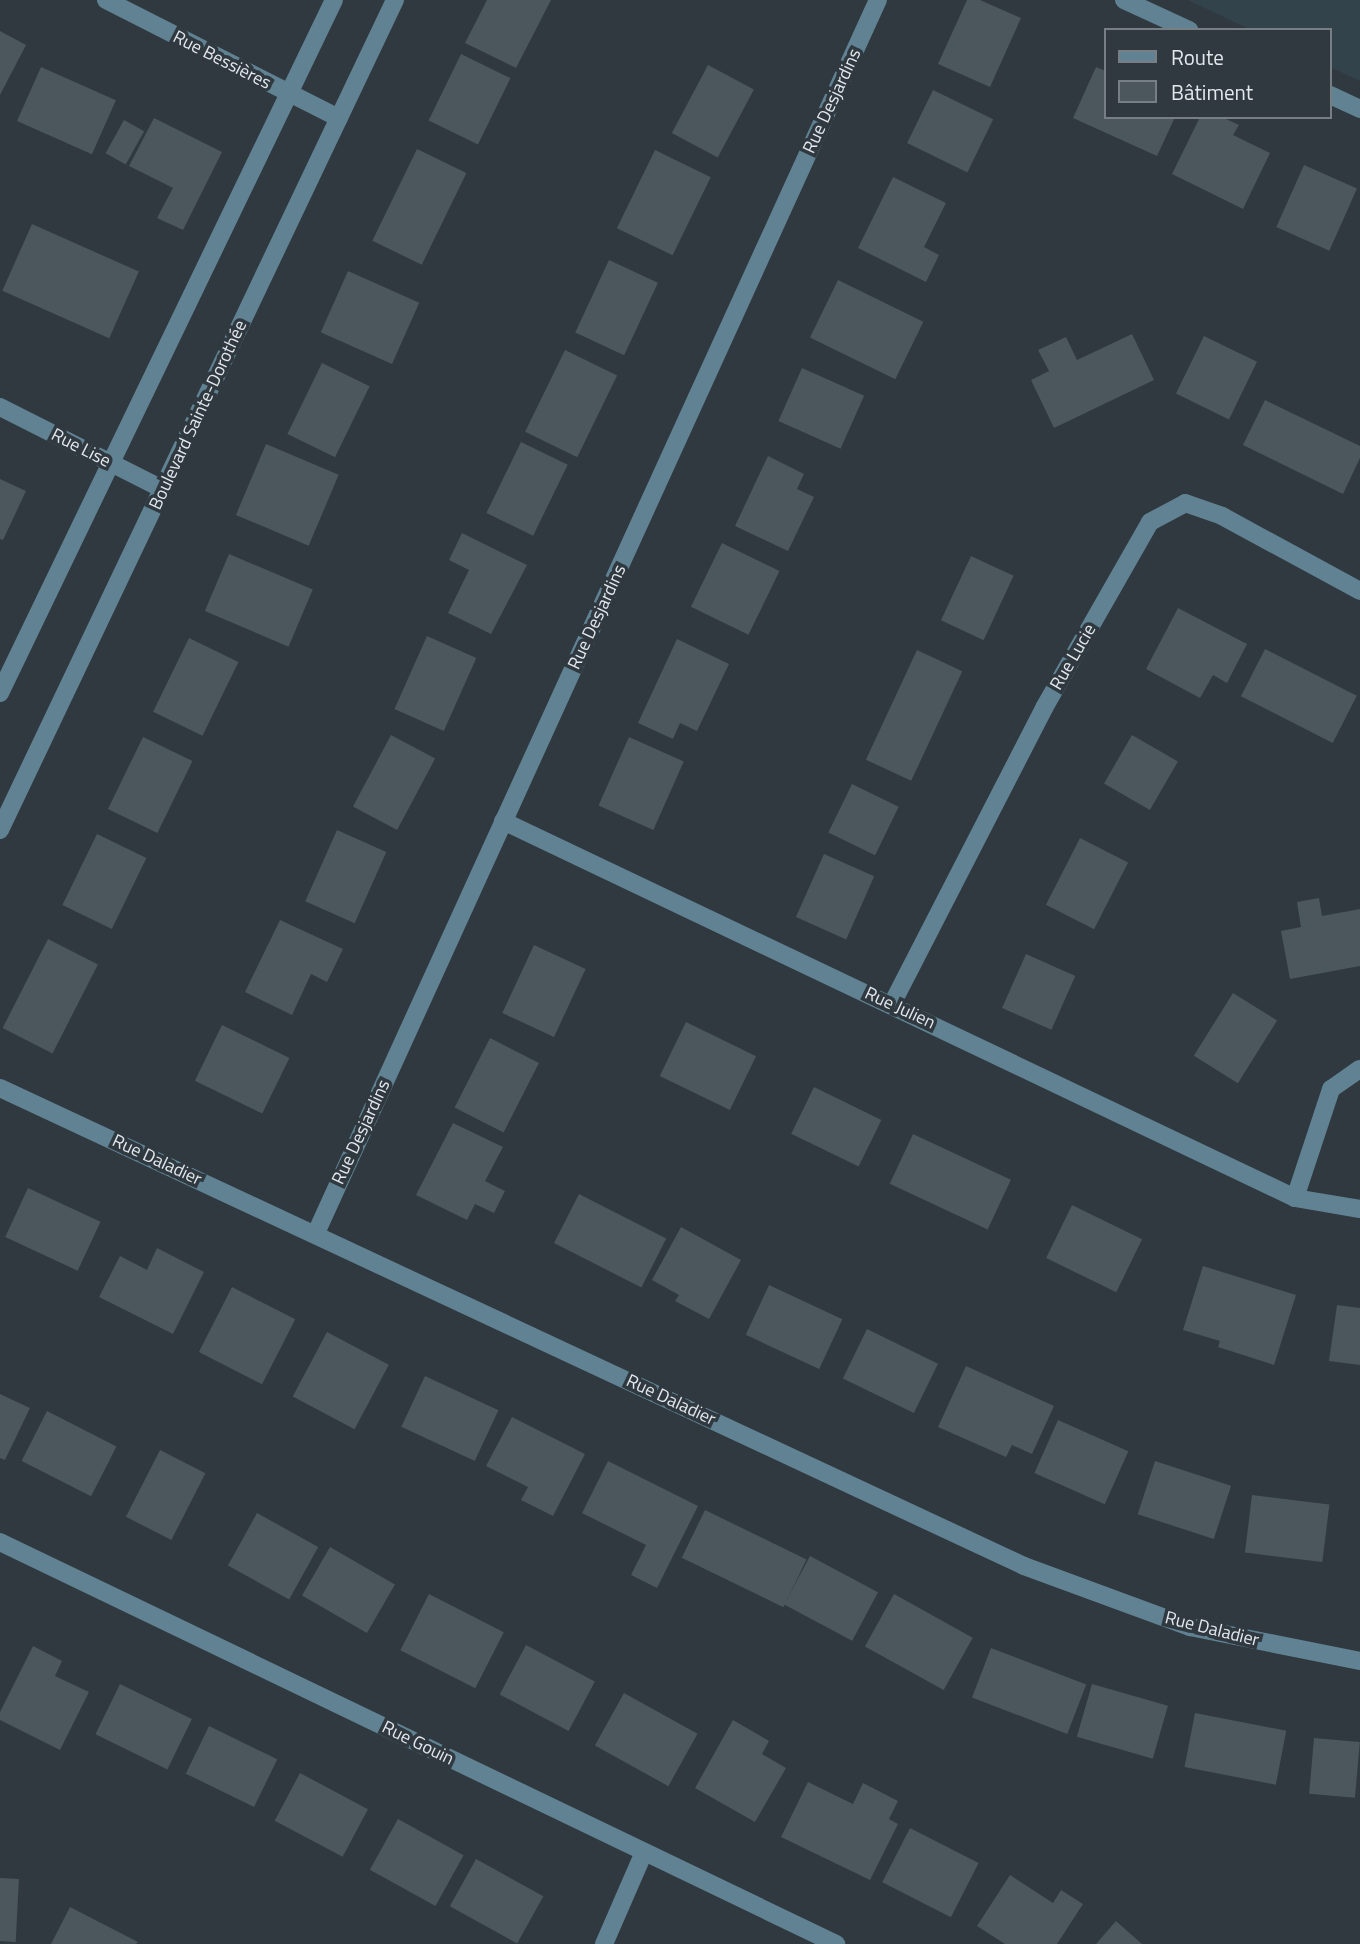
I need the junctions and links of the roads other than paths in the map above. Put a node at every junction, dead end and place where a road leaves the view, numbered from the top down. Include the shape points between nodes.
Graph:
1 (106, 0) edge
2 (334, 0) edge
3 (395, 0) edge
4 (878, 0) edge
5 (1124, 0) edge
6 (1185, 28) edge
7 (289, 94) junction
8 (1332, 96) edge
9 (1360, 109) edge
10 (339, 118) junction
11 (0, 407) edge
12 (111, 463) junction
13 (162, 489) junction
14 (1360, 591) edge
15 (0, 693) edge
16 (503, 821) junction
17 (0, 830) edge
18 (892, 1004) junction
19 (1360, 1069) edge
20 (0, 1088) edge
21 (1295, 1198) junction
22 (1360, 1209) edge
23 (316, 1233) junction
24 (0, 1542) edge
25 (1360, 1661) edge
26 (644, 1852) junction
27 (604, 1944) edge
28 (836, 1944) edge

1 - 7 street, Rue Bessières
2 - 7 street
3 - 10 street, Boulevard Sainte-Dorothée
4 - 16 street, Rue Desjardins
5 - 6 street
7 - 10 street, Rue Bessières
7 - 12 street
8 - 9 street
10 - 13 street, Boulevard Sainte-Dorothée
11 - 12 street, Rue Lise
12 - 13 street, Rue Lise
12 - 15 street
13 - 17 street, Boulevard Sainte-Dorothée
14 - 18 street, Rue Lucie via 1222,516 1185,503 1150,522 1044,708
16 - 18 street, Rue Julien
16 - 23 street, Rue Desjardins
18 - 21 street, Rue Julien
19 - 21 street via 1331,1089
20 - 23 street, Rue Daladier
21 - 22 street, Rue Julien
23 - 25 street, Rue Daladier via 1024,1566 1190,1627
24 - 26 street, Rue Gouin
26 - 27 street
26 - 28 street, Rue Gouin

